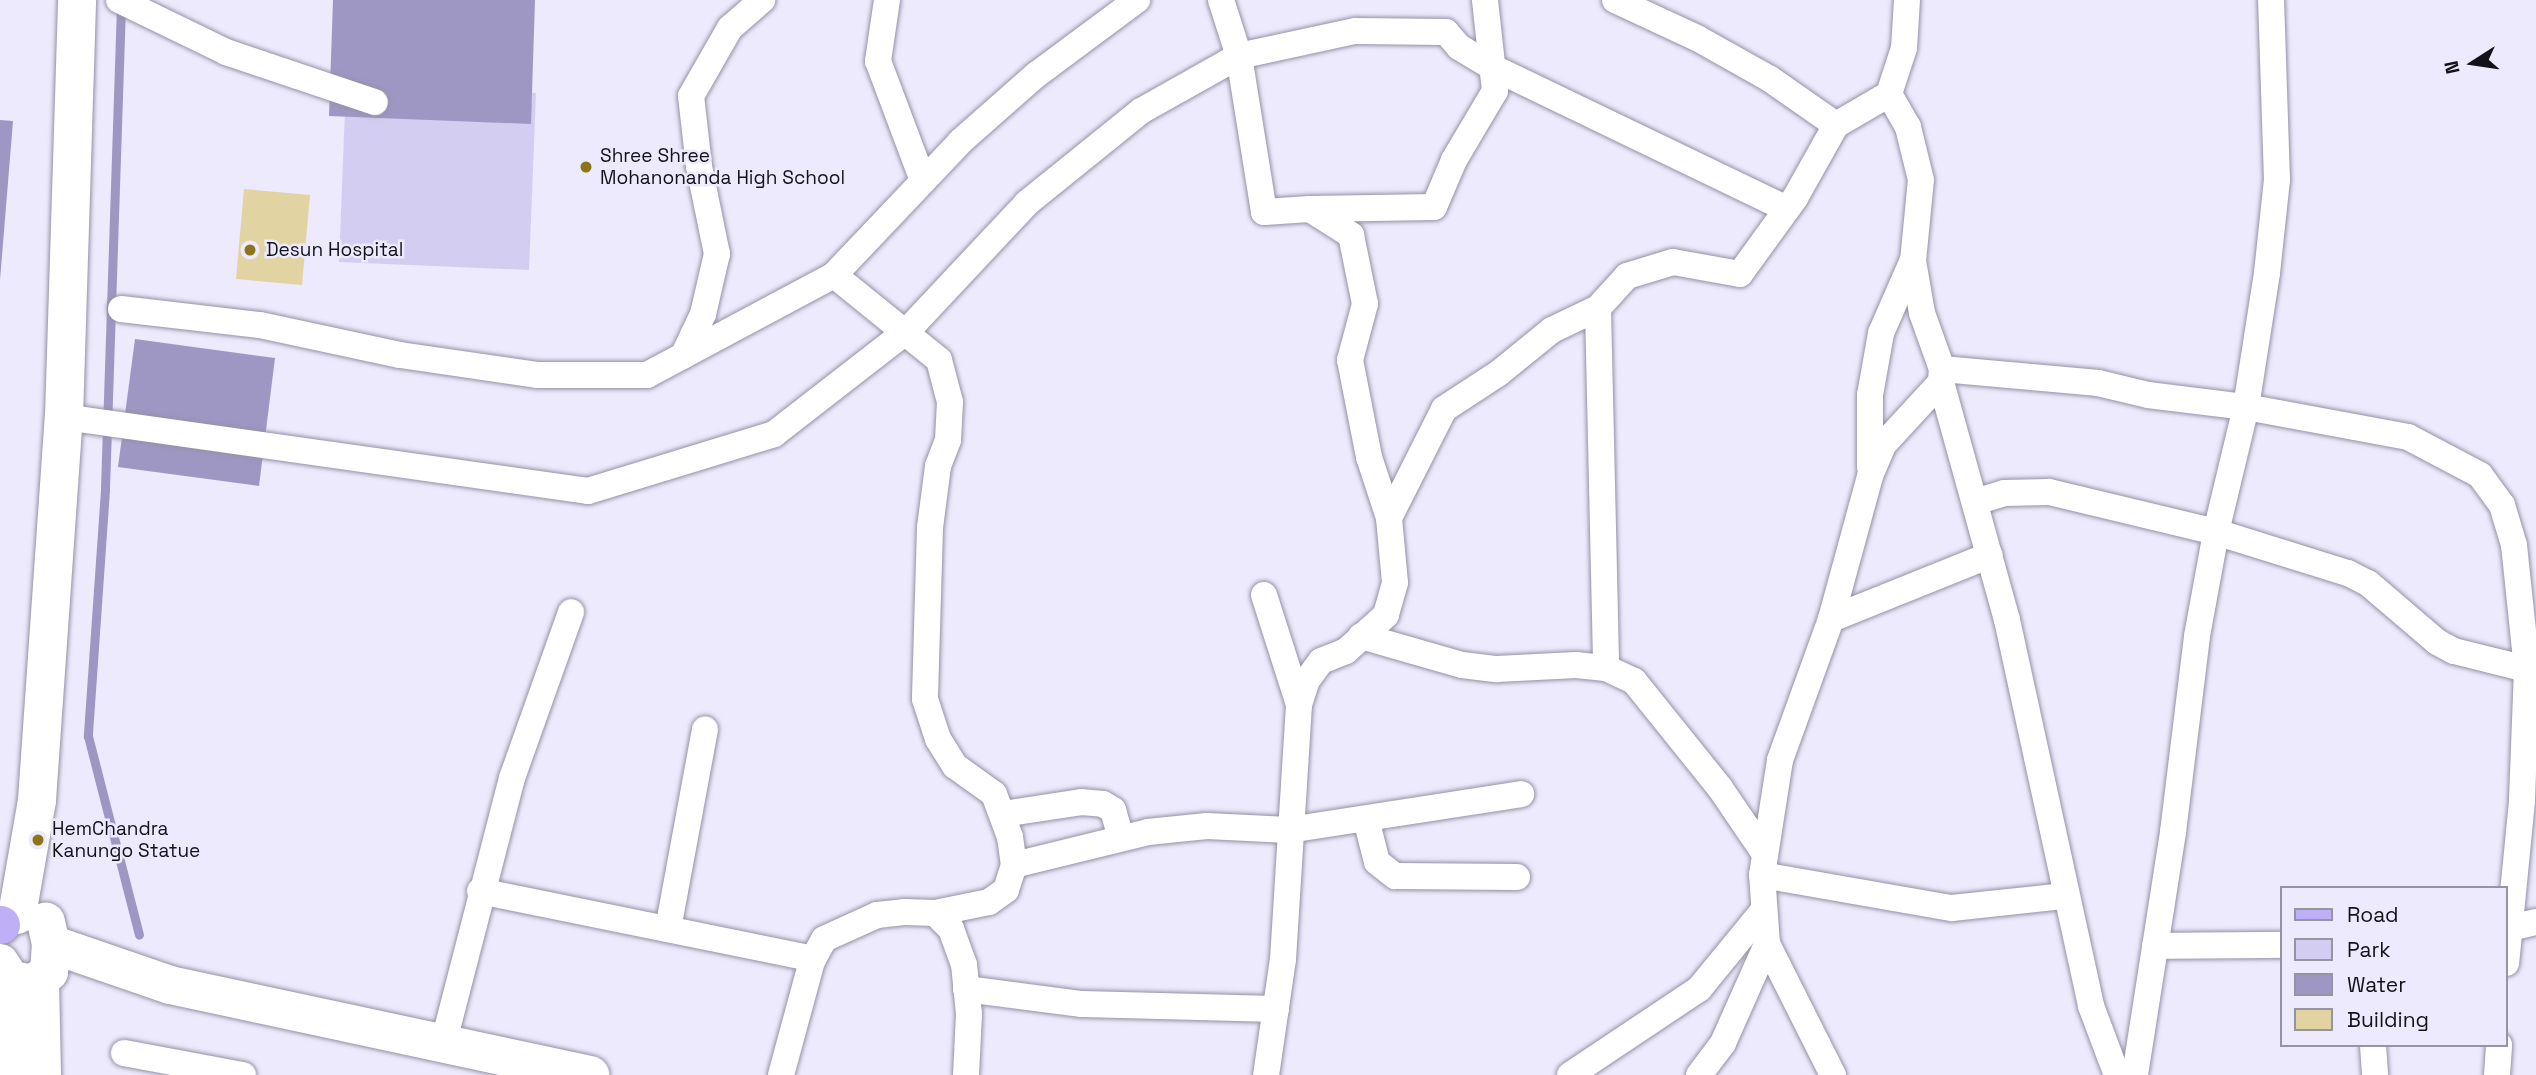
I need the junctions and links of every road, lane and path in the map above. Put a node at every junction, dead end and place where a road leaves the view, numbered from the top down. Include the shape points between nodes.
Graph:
1 (77, 0) edge
2 (119, 0) edge
3 (762, 0) edge
4 (887, 0) edge
5 (1137, 0) edge
6 (1221, 0) edge
7 (1485, 0) edge
8 (1615, 0) edge
9 (1908, 0) edge
10 (2271, 0) edge
11 (1239, 56) junction
12 (1492, 67) junction
13 (1889, 94) junction
14 (375, 102) dead end
15 (1836, 125) junction
16 (923, 181) junction
17 (1310, 209) junction
18 (1787, 209) junction
19 (1913, 261) junction
20 (834, 275) junction
21 (1598, 308) junction
22 (121, 309) dead end
23 (907, 331) junction
24 (683, 356) junction
25 (1942, 376) junction
26 (2246, 407) junction
27 (64, 417) junction
28 (1870, 476) junction
29 (1975, 502) junction
30 (1390, 518) junction
31 (2216, 532) junction
32 (1990, 555) junction
33 (1264, 595) dead end
34 (571, 612) dead end
35 (1831, 619) junction
36 (1361, 636) junction
37 (1606, 668) junction
38 (2527, 669) junction
39 (1299, 705) junction
40 (705, 729) dead end
41 (1521, 794) dead end
42 (1003, 814) junction
43 (1366, 818) junction
44 (1289, 830) junction
45 (1121, 838) junction
46 (1763, 864) junction
47 (1014, 865) junction
48 (1517, 877) dead end
49 (480, 891) junction
50 (2065, 896) junction
51 (1762, 912) junction
52 (936, 913) junction
53 (2536, 922) edge
54 (668, 929) junction
55 (1767, 944) junction
56 (2280, 945) edge
57 (2508, 945) edge
58 (22, 946) edge
59 (2155, 946) junction
60 (813, 959) junction
61 (966, 989) junction
62 (1276, 1009) junction
63 (444, 1041) junction
64 (2373, 1047) edge
65 (2499, 1047) edge
66 (124, 1053) dead end
67 (13, 1075) edge
68 (42, 1075) edge
69 (243, 1075) edge
70 (590, 1075) edge
71 (781, 1075) edge
72 (966, 1075) edge
73 (1266, 1075) edge
74 (1570, 1075) edge
75 (1699, 1075) edge
76 (1833, 1075) edge
77 (2117, 1075) edge
78 (2135, 1075) edge
79 (2375, 1075) edge
80 (2497, 1075) edge

1 - 27 main road
2 - 14 street via 226,52
3 - 24 street via 730,28 691,96 717,254 703,314
4 - 16 street via 878,61
5 - 16 street via 1036,75
6 - 11 street
7 - 12 street
8 - 15 street via 1698,38 1770,79
9 - 13 street via 1904,48
10 - 26 street via 2277,180
11 - 12 street via 1354,31 1446,32 1459,47
11 - 17 street via 1264,212
11 - 23 street via 1141,111 1027,203
12 - 17 street via 1495,91 1454,160 1434,207
12 - 18 street
13 - 15 street
13 - 19 street via 1908,127 1921,180
15 - 18 street
16 - 20 street
17 - 30 street via 1351,235 1365,304 1350,360 1369,457
18 - 21 street via 1740,274 1673,262 1627,276
19 - 25 street via 1922,313
19 - 28 street via 1881,333 1870,395
20 - 23 street
20 - 24 street
21 - 30 street via 1552,330 1444,409
21 - 37 street
22 - 24 street via 260,325 400,355 537,375 647,375
23 - 27 street via 774,434 588,491
23 - 42 street via 939,360 950,402 948,440 938,466 930,528 925,699 938,739 955,766 994,794
25 - 26 street via 2098,383 2148,395
25 - 28 street via 1883,445
25 - 29 street
26 - 31 street
26 - 38 street via 2408,437 2480,475 2502,505 2514,545
27 - 58 main road
28 - 35 street
29 - 31 street via 2004,493 2049,492
29 - 32 street
30 - 36 street via 1395,583 1386,615
31 - 38 street via 2348,573 2368,583 2445,647
31 - 59 street
32 - 35 street
32 - 50 street
33 - 39 street
34 - 49 street via 512,778
35 - 46 street via 1780,760
36 - 37 street via 1462,665
36 - 39 street via 1346,652 1321,662 1307,680
37 - 46 street via 1634,681 1651,701 1720,788
38 - 57 street
39 - 44 street
40 - 54 street
41 - 43 street
42 - 45 street via 1080,802 1103,804 1113,810
42 - 47 street
43 - 44 street
43 - 48 street via 1377,862 1395,876
44 - 45 street via 1207,825
44 - 62 street via 1288,899
45 - 47 street
46 - 50 street via 1952,908
46 - 51 street
47 - 52 street via 1006,890 989,902
49 - 54 street
49 - 63 street
50 - 77 street via 2091,1006
51 - 55 street
51 - 74 street via 1699,989
52 - 60 street via 877,915 824,939
52 - 61 street via 951,929 964,964
53 - 57 street
54 - 60 street
55 - 75 street via 1723,1042
55 - 76 street
56 - 59 street
58 - 63 main road via 328,1021
58 - 67 main road
58 - 68 main road
59 - 78 street
60 - 71 street
61 - 62 street via 1082,1004
61 - 72 street
62 - 73 street
63 - 70 main road
64 - 79 street
65 - 80 street
66 - 69 street

